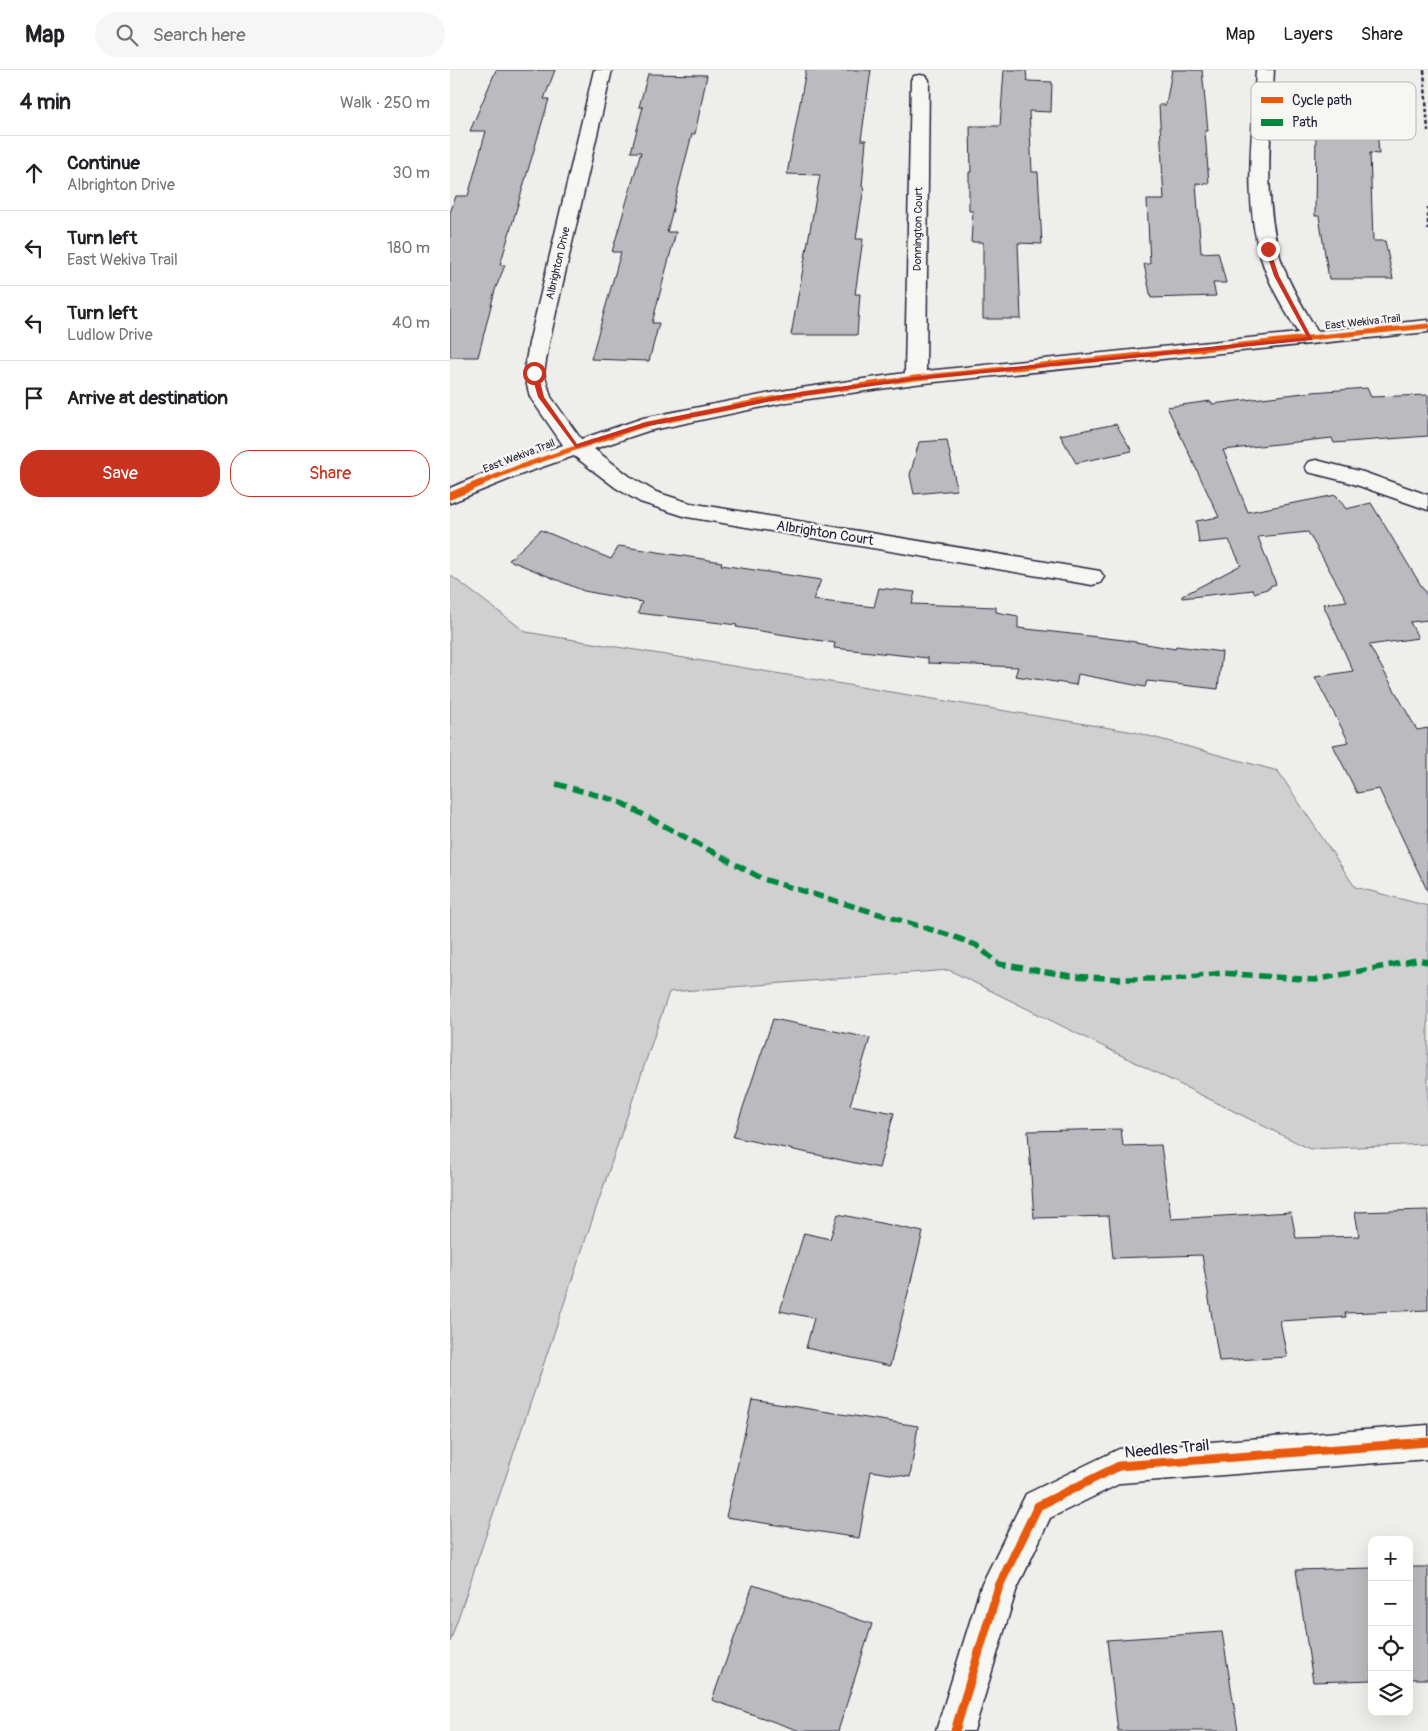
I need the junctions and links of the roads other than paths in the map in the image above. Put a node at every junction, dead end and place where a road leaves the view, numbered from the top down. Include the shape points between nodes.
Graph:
1 (603, 70) edge
2 (920, 80) dead end
3 (1262, 140) edge
4 (1428, 326) edge
5 (1311, 338) junction
6 (915, 378) junction
7 (576, 446) junction
8 (1316, 467) dead end
9 (450, 496) edge
10 (1428, 503) edge
11 (1092, 577) dead end
12 (1428, 1442) edge
13 (955, 1731) edge

1 - 7 street, Albrighton Drive via 534,373 541,397
2 - 6 street, Donnington Court
3 - 5 street via 1260,190 1268,249 1276,276
4 - 5 street, East Wekiva Trail
5 - 6 street, East Wekiva Trail
6 - 7 street, East Wekiva Trail via 722,408 643,425
7 - 9 street, East Wekiva Trail
7 - 11 street, Albrighton Court via 624,483 687,510
8 - 10 street via 1356,477
12 - 13 street, Needles Trail via 1119,1466 1038,1506 999,1586

